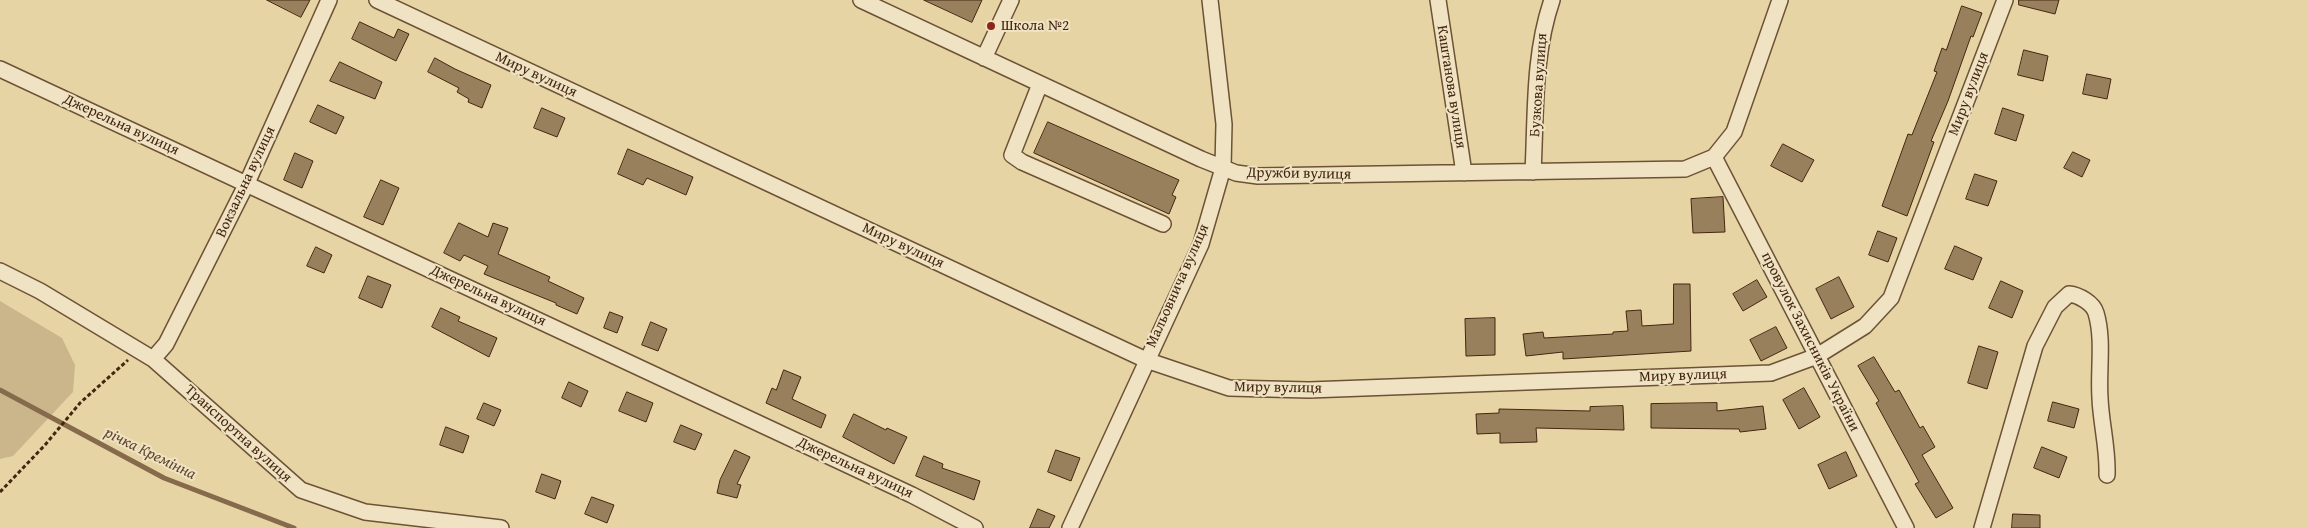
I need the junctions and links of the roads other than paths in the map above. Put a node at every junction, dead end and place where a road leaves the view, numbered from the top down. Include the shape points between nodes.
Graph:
1 (329, 0) edge
2 (377, 0) edge
3 (860, 0) edge
4 (1011, 0) edge
5 (1210, 0) edge
6 (1438, 0) edge
7 (1552, 0) edge
8 (1780, 0) edge
9 (2005, 0) edge
10 (984, 58) junction
11 (0, 69) edge
12 (1040, 84) junction
13 (1714, 157) junction
14 (1224, 168) junction
15 (1533, 172) junction
16 (1464, 173) junction
17 (247, 183) junction
18 (1163, 224) dead end
19 (0, 271) edge
20 (1817, 356) junction
21 (153, 359) junction
22 (1146, 360) junction
23 (2108, 475) dead end
24 (501, 528) edge
25 (975, 528) edge
26 (1070, 528) edge
27 (1906, 528) edge
28 (1982, 528) edge

1 - 17 street, Вокзальна вулиця
2 - 22 street, Миру вулиця
3 - 10 street, Дружби вулиця
4 - 10 street
5 - 14 street, Мальовнича вулиця via 1224,124
6 - 16 street, Каштанова вулиця
7 - 15 street, Бузкова вулиця via 1543,25 1538,66
8 - 13 street via 1734,132
9 - 20 street, Миру вулиця via 1891,298 1865,326
10 - 12 street, Дружби вулиця
11 - 17 street, Джерельна вулиця
12 - 14 street, Дружби вулиця
12 - 18 street via 1012,155
13 - 15 street, Дружби вулиця via 1685,169
13 - 20 street, провулок Захисників України
14 - 16 street, Дружби вулиця via 1258,176
14 - 22 street, Мальовнича вулиця via 1201,244
15 - 16 street, Дружби вулиця
17 - 21 street, Вокзальна вулиця via 166,344
17 - 25 street, Джерельна вулиця via 912,495
19 - 21 street, Транспортна вулиця via 40,291
20 - 22 street, Миру вулиця via 1771,373 1309,390 1229,388
20 - 27 street, провулок Захисників України
21 - 24 street, Транспортна вулиця via 301,490 365,512
22 - 26 street, Мальовнича вулиця
23 - 28 street via 2108,452 2100,402 2096,312 2075,294 2069,294 2055,307 2035,346

